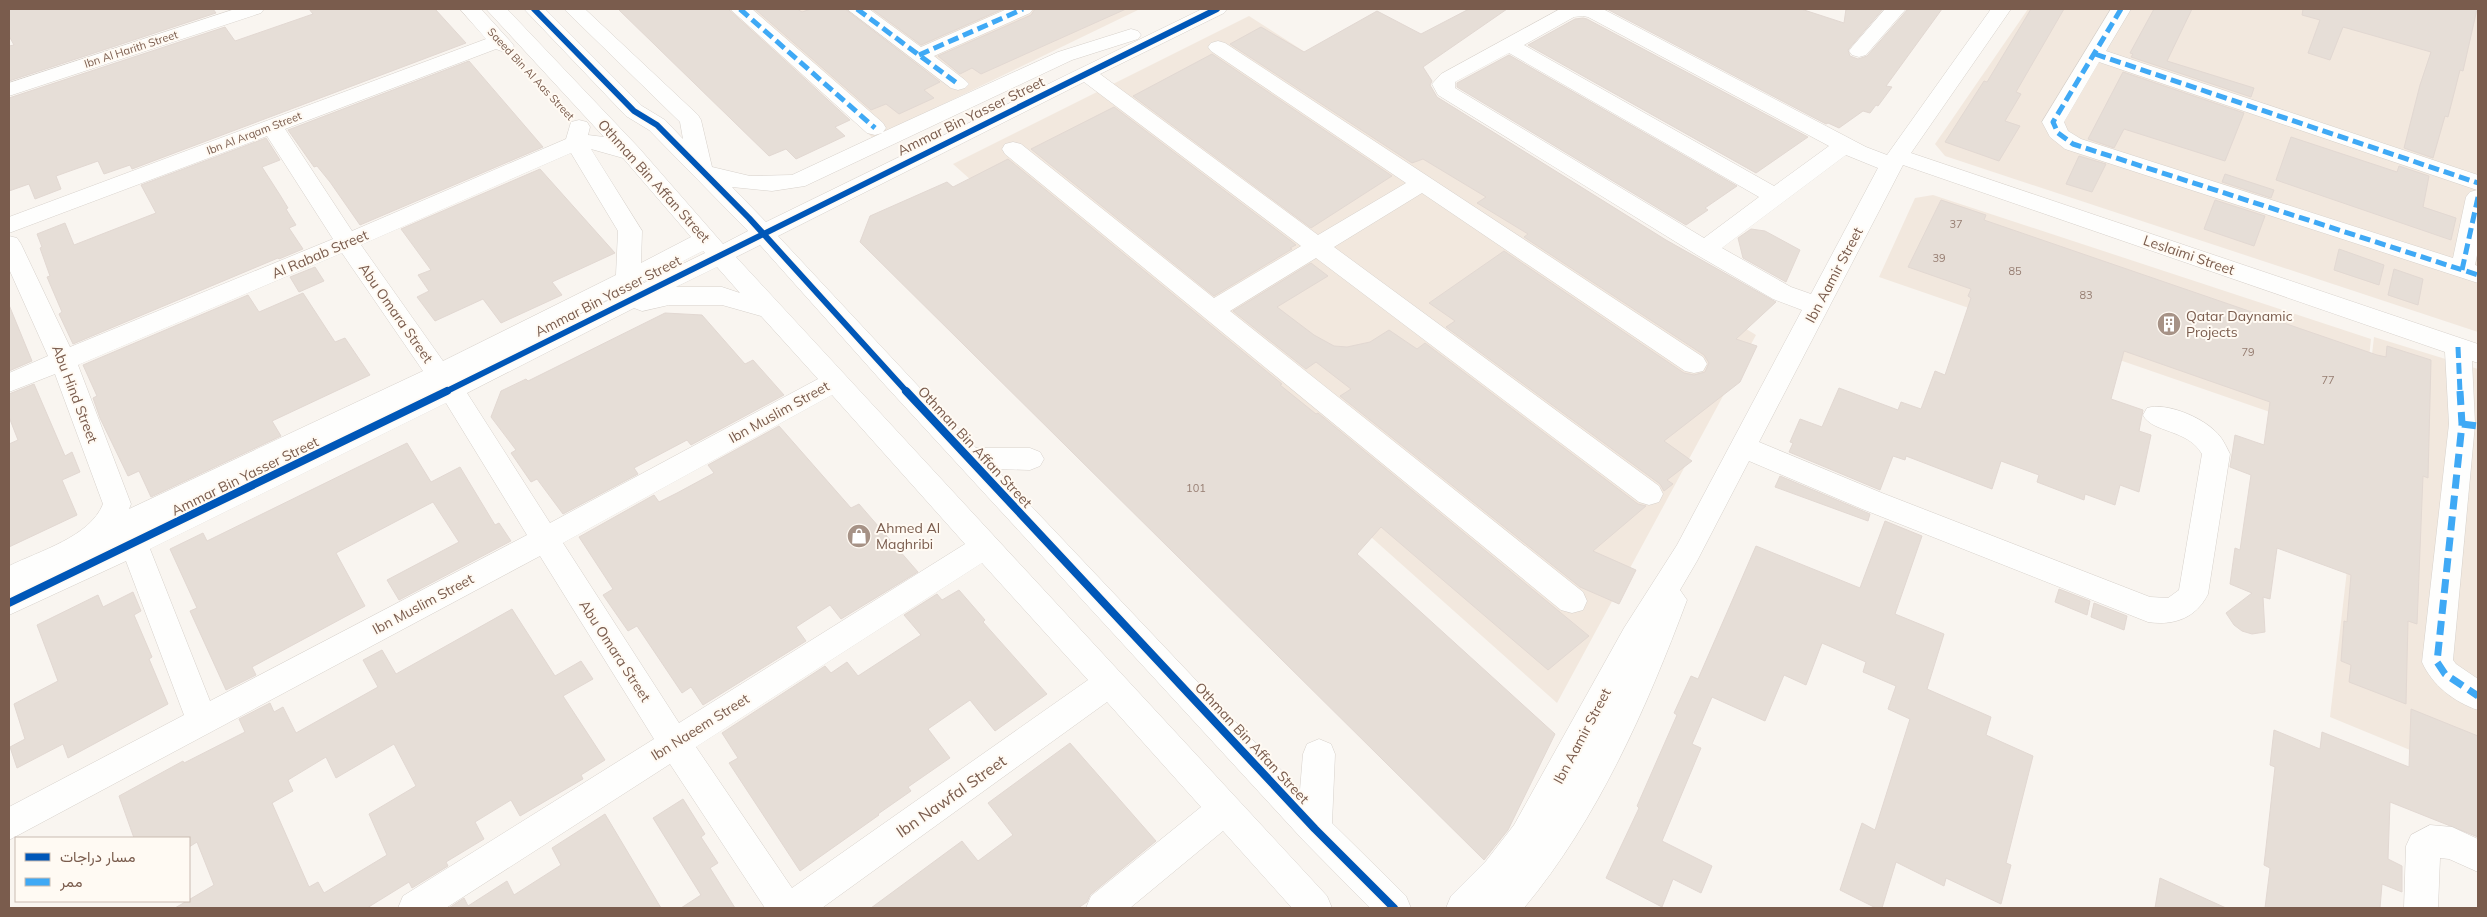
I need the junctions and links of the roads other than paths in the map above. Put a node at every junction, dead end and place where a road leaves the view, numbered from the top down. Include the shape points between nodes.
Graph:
1 (254, 9) edge
2 (470, 9) edge
3 (496, 9) edge
4 (534, 9) edge
5 (574, 9) edge
6 (740, 9) edge
7 (857, 9) edge
8 (1023, 9) edge
9 (1181, 9) edge
10 (1217, 9) edge
11 (1896, 9) edge
12 (2002, 9) edge
13 (2121, 9) edge
14 (1130, 35) junction
15 (500, 41) junction
16 (1509, 45) junction
17 (1218, 47) dead end
18 (1859, 51) dead end
19 (2095, 54) junction
20 (919, 55) junction
21 (1085, 73) junction
22 (958, 84) dead end
23 (9, 90) edge
24 (575, 108) junction
25 (272, 126) junction
26 (875, 128) dead end
27 (576, 143) junction
28 (1845, 145) junction
29 (1013, 149) dead end
30 (631, 154) junction
31 (1895, 160) junction
32 (703, 170) junction
33 (1422, 183) junction
34 (2478, 183) edge
35 (1774, 196) junction
36 (2478, 196) edge
37 (9, 225) edge
38 (756, 225) junction
39 (347, 242) junction
40 (9, 244) edge
41 (713, 247) junction
42 (1318, 247) junction
43 (1705, 249) junction
44 (2470, 273) edge
45 (628, 277) junction
46 (1818, 306) junction
47 (772, 310) junction
48 (1213, 310) junction
49 (604, 311) junction
50 (2468, 351) edge
51 (64, 362) junction
52 (1694, 364) dead end
53 (445, 382) junction
54 (835, 382) junction
55 (9, 383) edge
56 (2156, 415) dead end
57 (2470, 425) edge
58 (1744, 447) junction
59 (968, 458) junction
60 (1030, 459) dead end
61 (1649, 494) dead end
62 (544, 540) junction
63 (90, 542) junction
64 (134, 544) junction
65 (985, 546) junction
66 (9, 579) edge
67 (1572, 601) dead end
68 (9, 603) edge
69 (1110, 683) junction
70 (2478, 696) edge
71 (202, 721) junction
72 (674, 743) junction
73 (1594, 745) junction
74 (1318, 754) dead end
75 (1224, 809) junction
76 (9, 824) edge
77 (1315, 829) junction
78 (2478, 856) edge
79 (415, 908) edge
80 (785, 908) edge
81 (793, 908) edge
82 (1103, 908) edge
83 (1315, 908) edge
84 (1394, 908) edge
85 (1462, 908) edge
86 (1501, 908) edge
87 (2421, 908) edge

1 - 23 street, Ibn Al Harith Street
2 - 15 street, Saeed Bin Al Aas Street
3 - 24 street, Othman Bin Affan Street
4 - 32 street, Othman Bin Affan Street via 634,111 658,125
5 - 32 street via 690,120
6 - 26 street
7 - 20 street
8 - 20 street
9 - 14 street, Ammar Bin Yasser Street
10 - 21 street, Ammar Bin Yasser Street
11 - 18 street
12 - 31 street, Ibn Aamir Street
13 - 19 street
14 - 32 street via 1065,56 797,181 750,185
14 - 38 street, Ammar Bin Yasser Street
15 - 24 street, Saeed Bin Al Aas Street
15 - 25 street, Ibn Al Arqam Street
16 - 28 street, Leslaimi Street via 1573,10 1589,11
16 - 35 street
16 - 43 street, Leslaimi Street via 1444,80 1445,91
17 - 33 street
19 - 34 street
19 - 44 street via 2053,122 2062,138
20 - 22 street
21 - 38 street, Ammar Bin Yasser Street
21 - 42 street
24 - 27 street, Saeed Bin Al Aas Street via 579,127
24 - 30 street, Othman Bin Affan Street
25 - 37 street, Ibn Al Arqam Street
25 - 39 street, Abu Omara Street
27 - 30 street, Al Rabab Street via 606,142
27 - 39 street, Al Rabab Street
27 - 45 street, Saeed Bin Al Aas Street via 630,231
28 - 31 street, Leslaimi Street
28 - 35 street
29 - 48 street
30 - 41 street, Othman Bin Affan Street
31 - 46 street, Ibn Aamir Street
31 - 50 street, Leslaimi Street
32 - 38 street, Othman Bin Affan Street
33 - 42 street
33 - 52 street
35 - 43 street
36 - 44 street
38 - 41 street, Ammar Bin Yasser Street
38 - 59 street, Othman Bin Affan Street
39 - 51 street, Al Rabab Street
39 - 53 street, Abu Omara Street
40 - 51 street, Abu Hind Street
41 - 45 street, Ammar Bin Yasser Street
41 - 47 street, Othman Bin Affan Street
41 - 49 street, Ammar Bin Yasser Street
42 - 48 street
42 - 61 street
43 - 46 street via 1782,293
45 - 53 street, Ammar Bin Yasser Street
46 - 58 street, Ibn Aamir Street
47 - 49 street via 722,296 669,296
47 - 54 street, Othman Bin Affan Street
48 - 67 street
49 - 53 street, Ammar Bin Yasser Street
50 - 57 street
51 - 55 street, Al Rabab Street
51 - 63 street, Abu Hind Street via 117,504 111,520
53 - 62 street, Abu Omara Street
53 - 63 street, Ammar Bin Yasser Street
53 - 64 street, Ammar Bin Yasser Street
54 - 62 street, Ibn Muslim Street
54 - 65 street, Othman Bin Affan Street
56 - 58 street via 2199,432 2216,454 2193,594 2177,610 2165,612 2148,609 1872,501
57 - 70 street via 2438,662 2445,674
58 - 73 street, Ibn Aamir Street via 1687,553 1653,649
59 - 60 street
59 - 77 street, Othman Bin Affan Street
62 - 71 street, Ibn Muslim Street
62 - 72 street, Abu Omara Street
63 - 66 street, Ammar Bin Yasser Street
64 - 68 street, Ammar Bin Yasser Street
64 - 71 street
65 - 69 street, Othman Bin Affan Street
65 - 72 street, Ibn Naeem Street
69 - 75 street, Othman Bin Affan Street
69 - 81 street, Ibn Nawfal Street
71 - 76 street, Ibn Muslim Street
72 - 79 street, Ibn Naeem Street
72 - 80 street, Abu Omara Street
73 - 85 street, Ibn Aamir Street via 1498,873
73 - 86 street, Ibn Aamir Street via 1546,854
74 - 77 street
75 - 82 street
75 - 83 street, Othman Bin Affan Street
77 - 84 street, Othman Bin Affan Street
78 - 87 street via 2452,843 2430,841 2423,846

